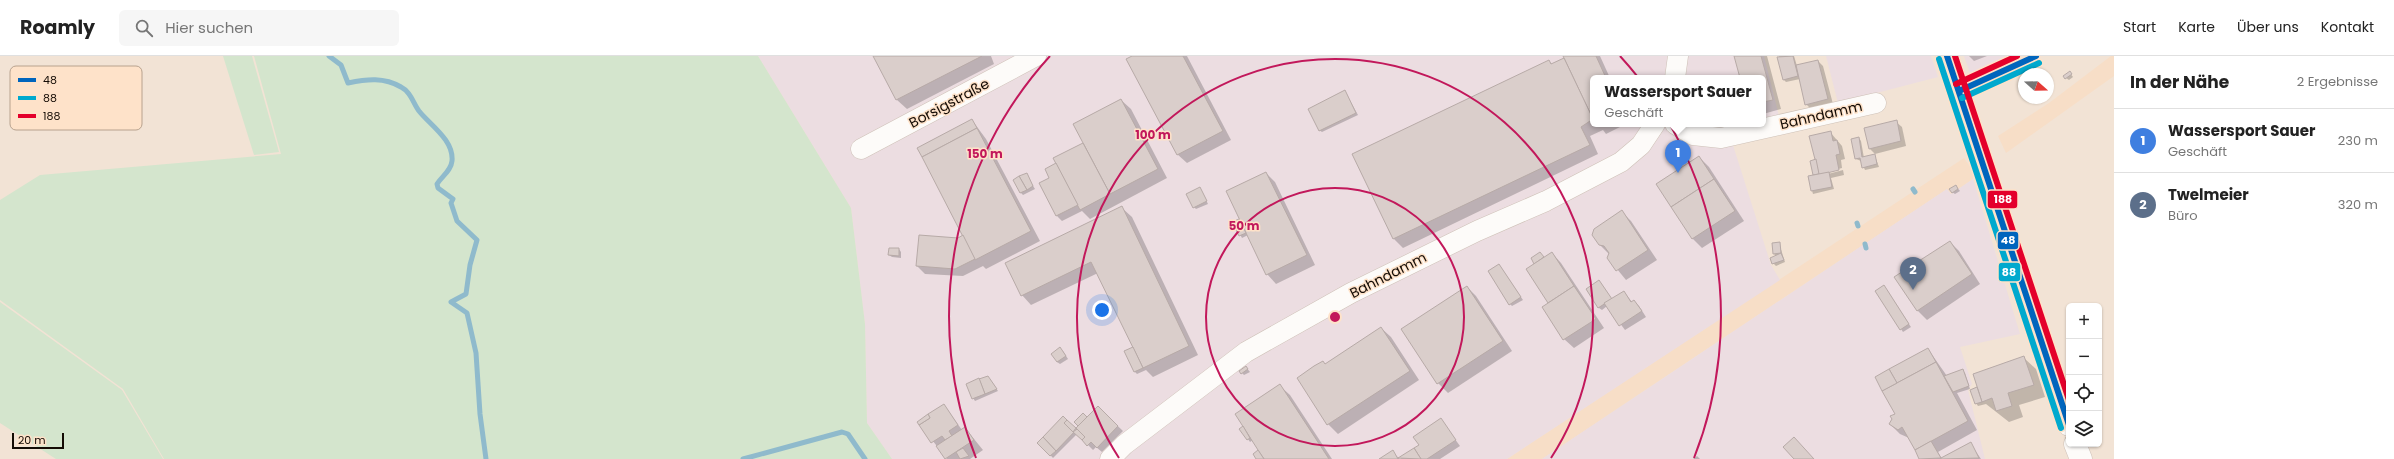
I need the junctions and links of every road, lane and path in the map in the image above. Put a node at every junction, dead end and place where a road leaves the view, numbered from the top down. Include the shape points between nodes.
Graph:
1 (1036, 56) edge
2 (1678, 56) edge
3 (1947, 56) edge
4 (1675, 75) edge
5 (1876, 103) dead end
6 (1653, 127) edge
7 (1680, 127) edge
8 (862, 149) dead end
9 (2066, 416) edge
10 (2076, 447) edge
11 (1110, 459) edge
12 (2080, 459) edge

1 - 8 street, Borsigstraße
2 - 4 street
3 - 9 main road
5 - 7 street, Bahndamm via 1721,138 1693,135
6 - 11 street, Bahndamm via 1641,145 1621,162 1546,201 1477,231 1351,293 1246,352 1124,445
10 - 12 main road

